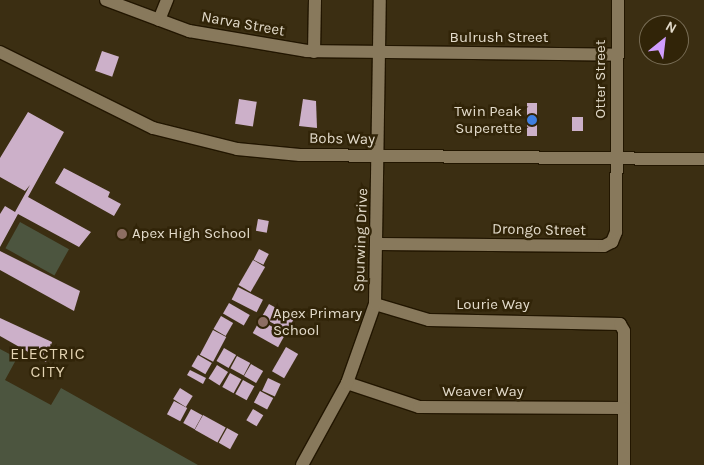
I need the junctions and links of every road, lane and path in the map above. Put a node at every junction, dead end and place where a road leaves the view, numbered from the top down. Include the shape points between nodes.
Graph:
1 (106, 0) edge
2 (167, 0) edge
3 (315, 0) edge
4 (380, 0) edge
5 (618, 0) edge
6 (159, 20) junction
7 (0, 52) edge
8 (314, 52) junction
9 (380, 53) junction
10 (617, 55) junction
11 (378, 156) junction
12 (617, 158) junction
13 (704, 159) edge
14 (379, 244) junction
15 (375, 304) junction
16 (347, 383) junction
17 (624, 408) junction
18 (304, 464) edge
19 (624, 465) edge

1 - 6 street, Narva Street
2 - 6 street
3 - 8 street
4 - 9 street, Spurwing Drive
5 - 10 street, Otter Street
6 - 8 street, Narva Street via 189,31
7 - 11 street, Bobs Way via 153,128 237,149
8 - 9 street, Narva Street
9 - 10 street, Bulrush Street
9 - 11 street, Spurwing Drive
10 - 12 street, Otter Street
11 - 12 street, Bobs Way
11 - 14 street, Spurwing Drive
12 - 13 street, Bobs Way
12 - 14 street, Drongo Street via 616,232 608,245
14 - 15 street, Spurwing Drive
15 - 16 street, Spurwing Drive
15 - 17 street, Lourie Way via 429,320 613,321 624,332
16 - 17 street, Weaver Way via 419,407
16 - 18 street, Spurwing Drive
17 - 19 street

